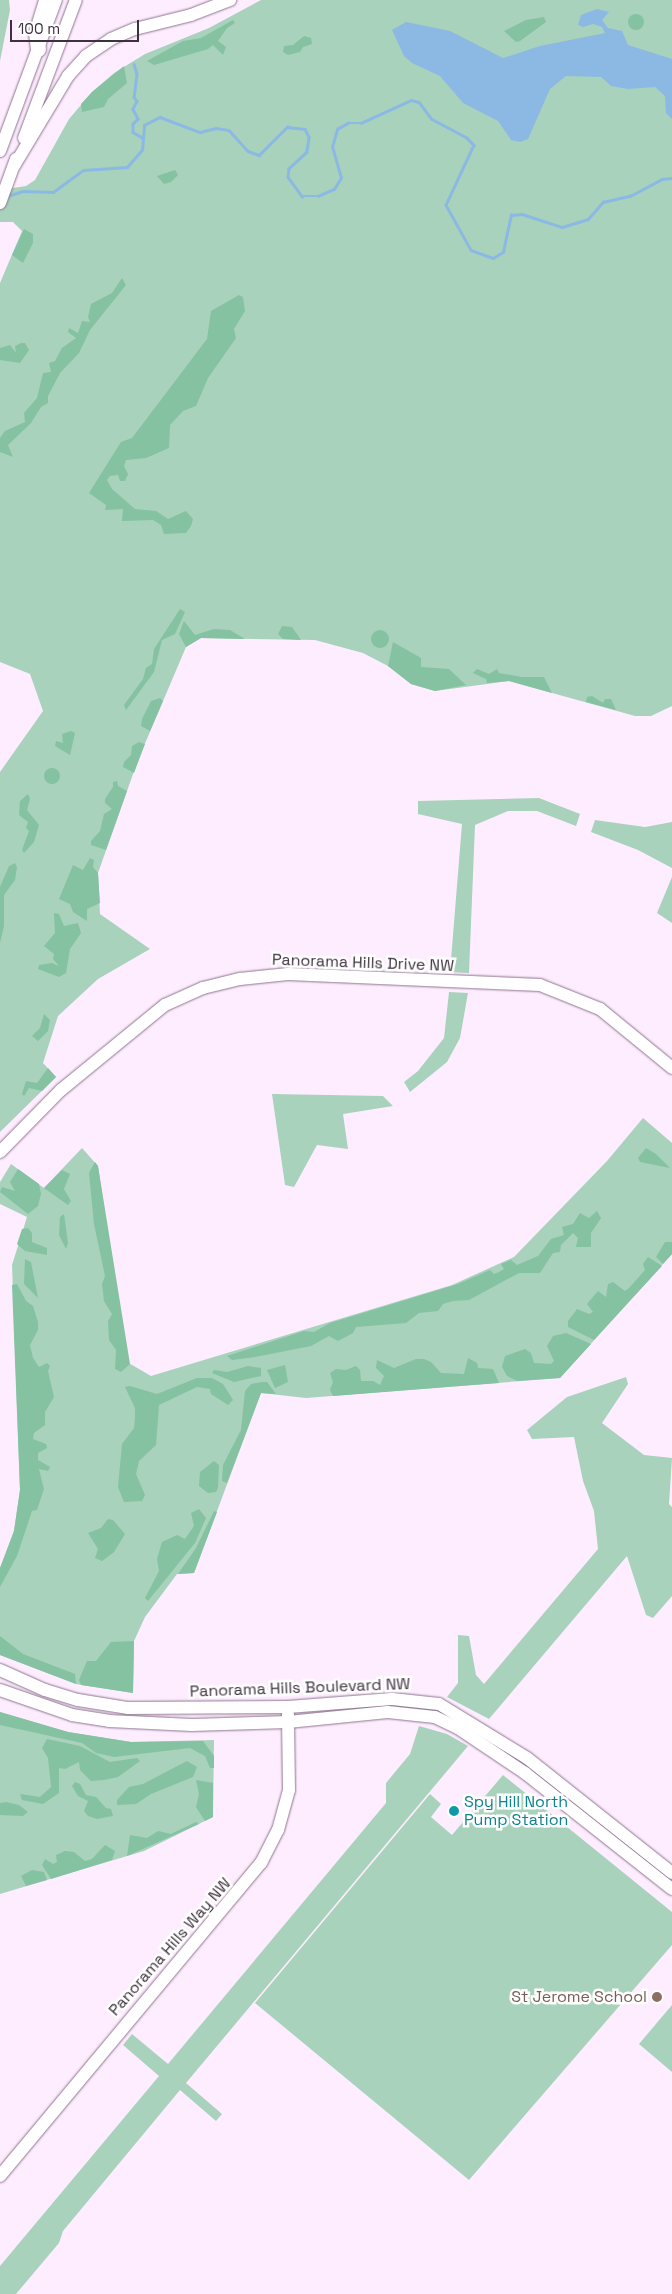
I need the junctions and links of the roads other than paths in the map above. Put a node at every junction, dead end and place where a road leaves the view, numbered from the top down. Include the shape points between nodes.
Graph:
1 (46, 0) edge
2 (56, 0) edge
3 (76, 0) edge
4 (225, 1) edge
5 (38, 49) junction
6 (0, 151) edge
7 (14, 166) junction
8 (0, 203) edge
9 (672, 1068) edge
10 (0, 1152) edge
11 (0, 1670) edge
12 (0, 1690) edge
13 (288, 1707) junction
14 (288, 1722) junction
15 (672, 1873) edge
16 (672, 1889) edge
17 (0, 2176) edge

1 - 5 main road via 36,32
2 - 5 street
3 - 7 street
4 - 7 street via 191,15 135,29 111,39 86,56 68,76
5 - 6 street
7 - 8 street
9 - 10 street, Panorama Hills Drive NW via 600,1009 540,985 288,974 240,979 203,988 165,1005 61,1090
11 - 13 street, Panorama Hills Boulevard NW via 53,1692 128,1708
12 - 14 street, Panorama Hills Boulevard NW via 72,1715 109,1721 192,1725
13 - 14 street, Panorama Hills Way NW
13 - 15 street, Panorama Hills Boulevard NW via 392,1699 439,1704 527,1758
14 - 16 street, Panorama Hills Boulevard NW via 410,1712 458,1728 525,1773
14 - 17 street, Panorama Hills Way NW via 289,1790 278,1830 261,1863

